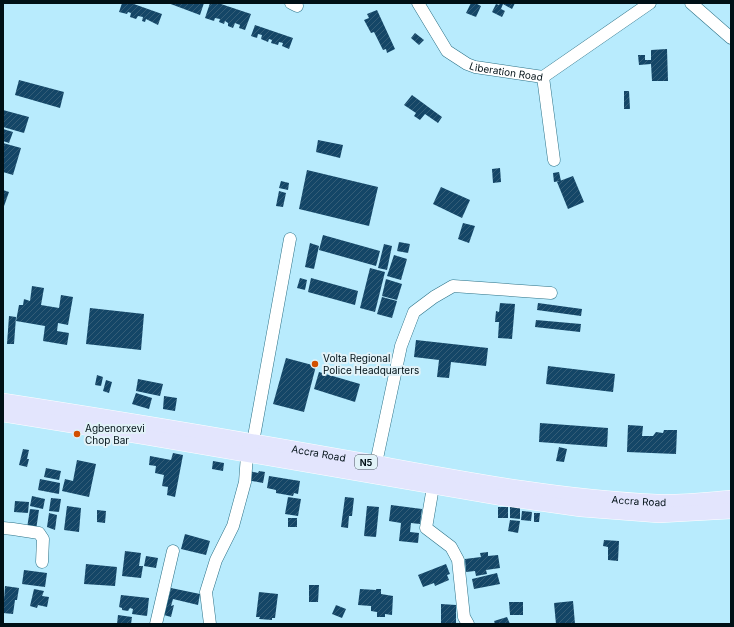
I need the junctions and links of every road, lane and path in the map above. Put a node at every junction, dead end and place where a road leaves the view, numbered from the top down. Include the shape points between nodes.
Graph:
1 (418, 3) edge
2 (650, 3) edge
3 (691, 3) edge
4 (731, 38) edge
5 (543, 77) junction
6 (554, 160) dead end
7 (290, 240) dead end
8 (551, 293) dead end
9 (3, 401) edge
10 (3, 414) edge
11 (250, 448) junction
12 (376, 463) junction
13 (433, 486) junction
14 (731, 498) edge
15 (731, 511) edge
16 (3, 528) edge
17 (173, 551) dead end
18 (42, 562) dead end
19 (156, 624) edge
20 (210, 624) edge
21 (468, 624) edge

1 - 5 street, Liberation Road via 447,51 466,64
2 - 5 street, Liberation Road
3 - 4 street
5 - 6 street
7 - 11 street
8 - 12 street via 453,286 414,312 402,346
9 - 11 main road, Accra Road / N5 via 148,423
10 - 11 main road, Accra Road / N5 via 146,437
11 - 12 main road, Accra Road / N5
11 - 13 main road, Accra Road / N5
11 - 20 street via 245,482 233,526 216,560 206,592
12 - 14 main road, Accra Road / N5 via 583,496 659,502
13 - 15 main road, Accra Road / N5 via 581,510 659,515
13 - 21 street via 426,528 451,547 458,560 464,617
16 - 18 street via 39,533 43,539
17 - 19 street

